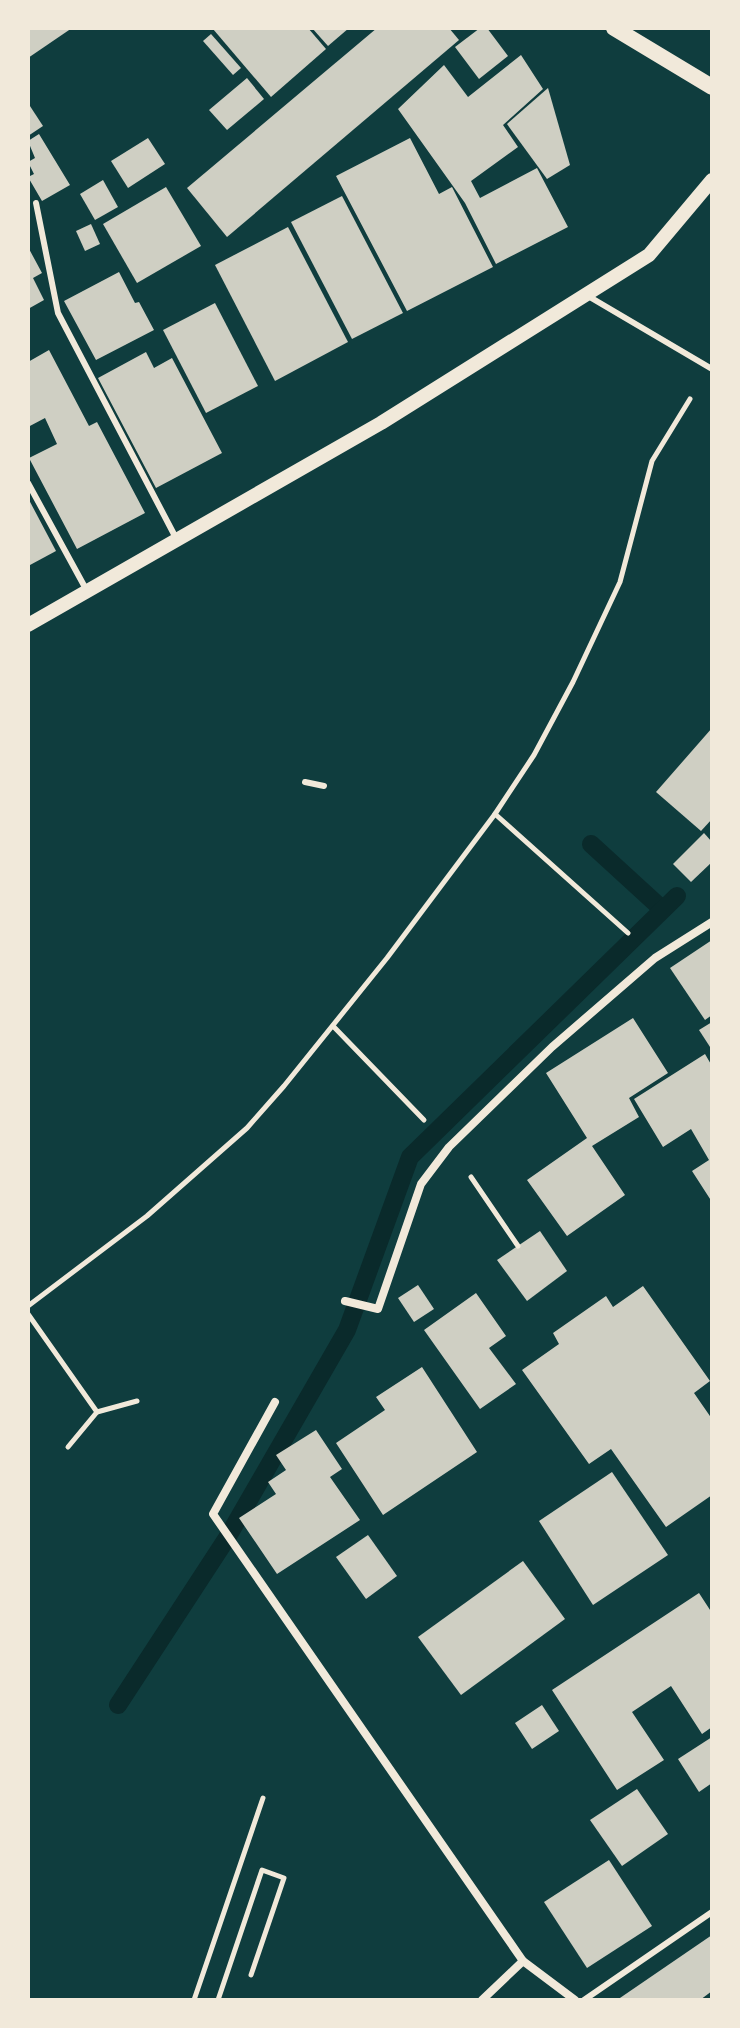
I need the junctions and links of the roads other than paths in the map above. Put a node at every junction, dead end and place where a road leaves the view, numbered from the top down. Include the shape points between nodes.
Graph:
1 (614, 28) edge
2 (712, 87) edge
3 (712, 180) edge
4 (36, 203) dead end
5 (585, 294) junction
6 (711, 368) edge
7 (28, 483) edge
8 (177, 540) junction
9 (87, 591) junction
10 (28, 625) edge
11 (305, 782) dead end
12 (324, 786) dead end
13 (712, 922) edge
14 (345, 1301) dead end
15 (275, 1402) dead end
16 (712, 1912) edge
17 (523, 1961) junction
18 (482, 2000) edge
19 (575, 2000) edge
20 (584, 2000) edge

1 - 2 main road
3 - 5 street via 649,255
4 - 8 lane via 58,313
5 - 6 lane
5 - 8 street via 381,423
7 - 9 lane
8 - 9 street
9 - 10 street
11 - 12 lane
13 - 14 street via 655,958 552,1047 449,1147 421,1184 378,1309
15 - 17 street via 213,1514
16 - 20 lane
17 - 18 street
17 - 19 street

